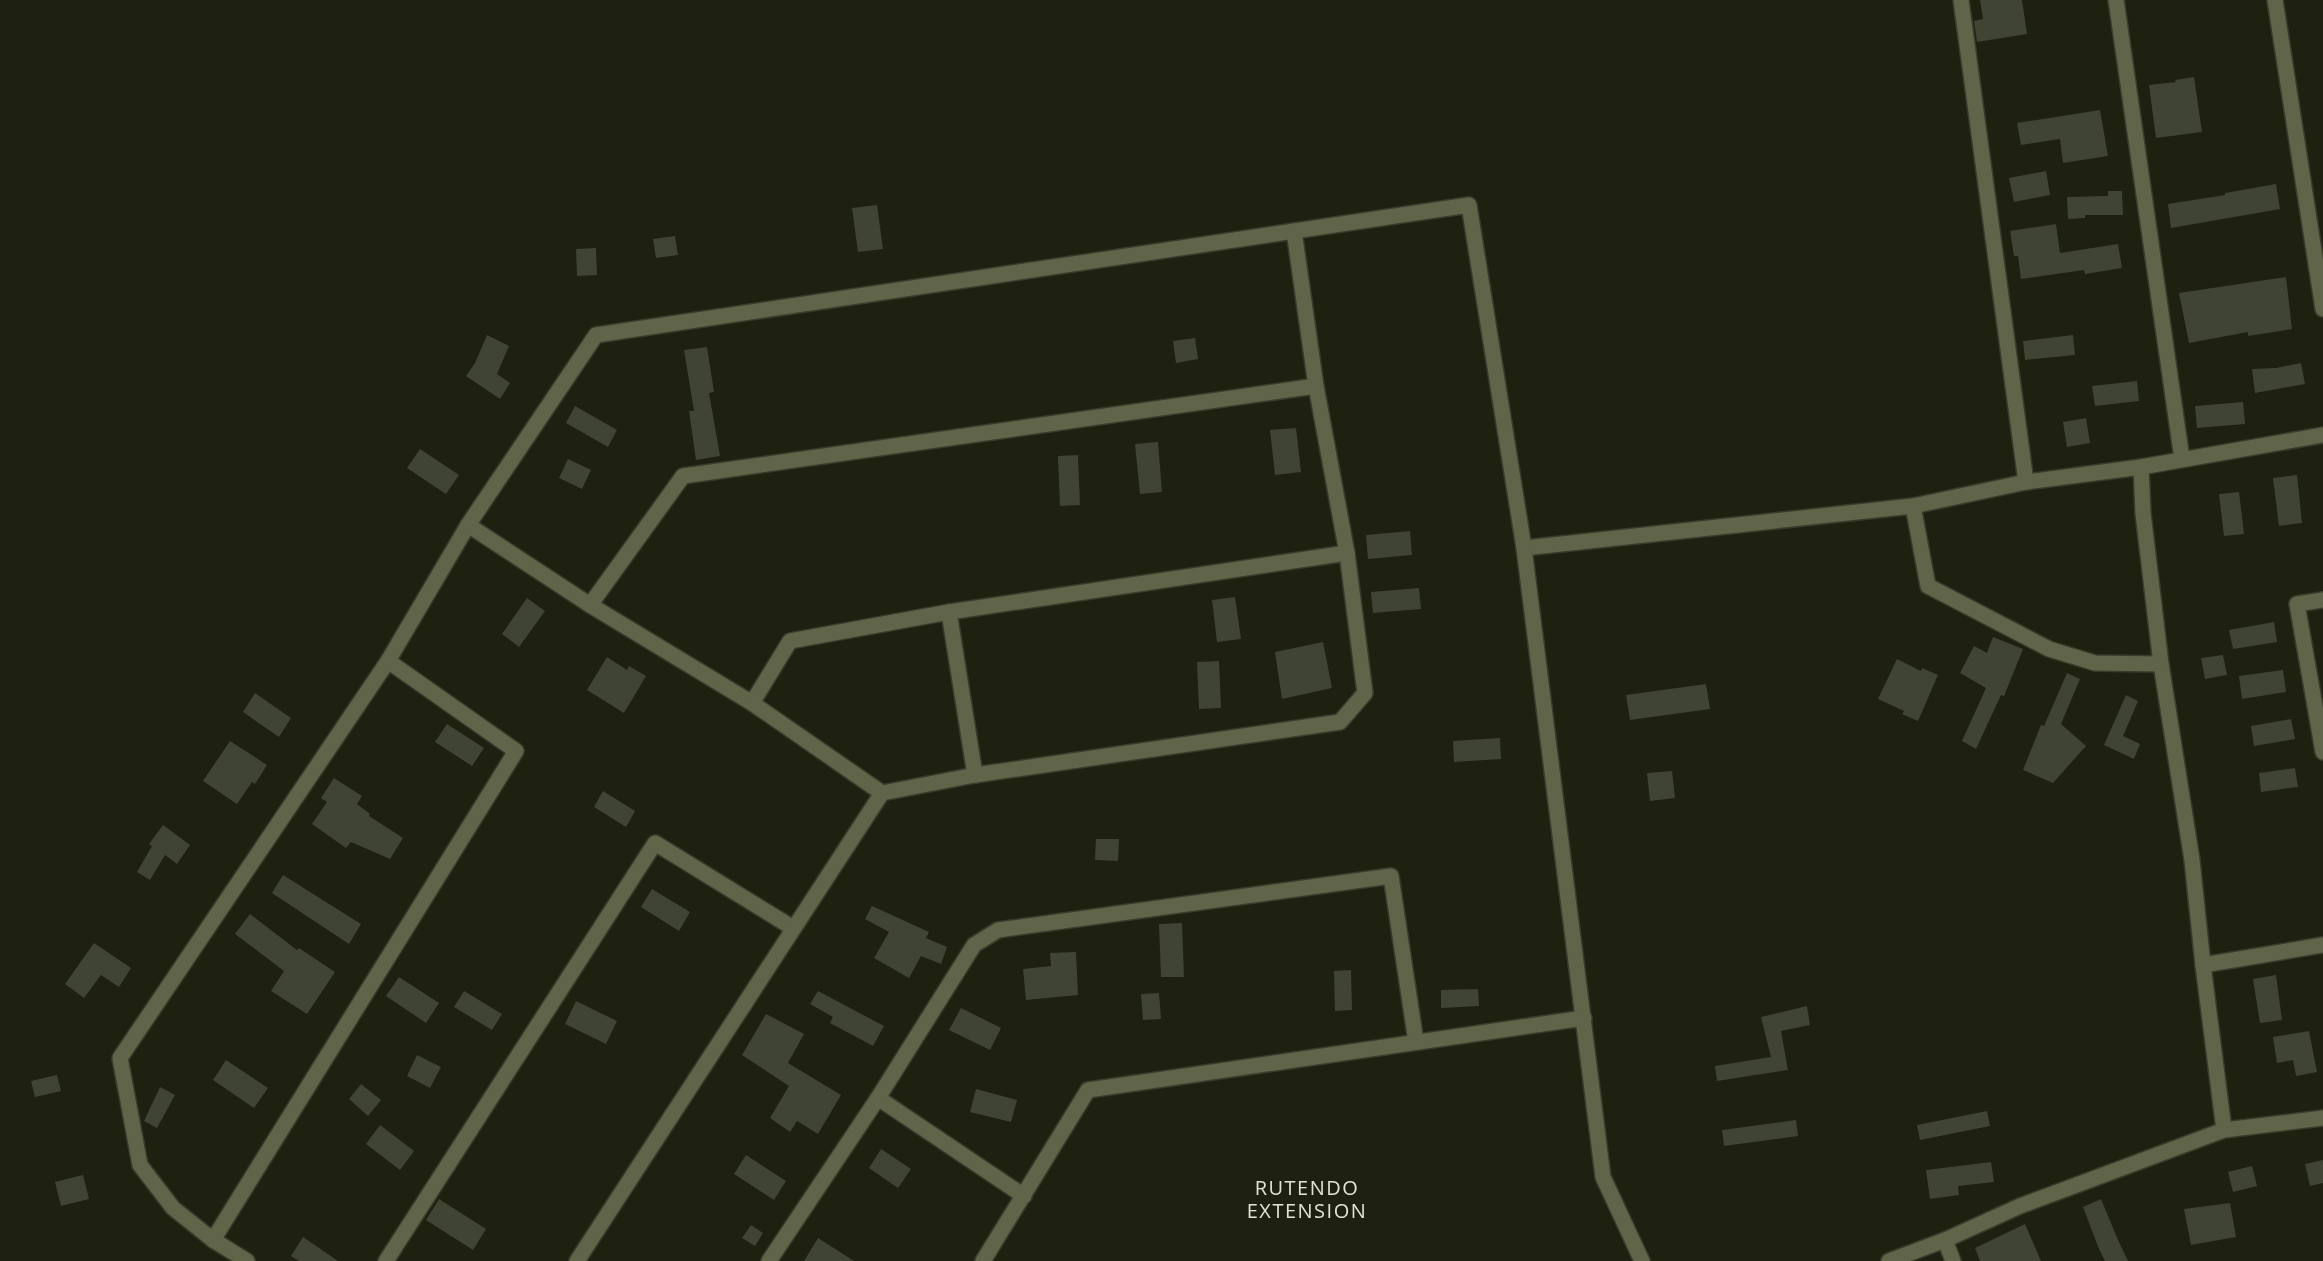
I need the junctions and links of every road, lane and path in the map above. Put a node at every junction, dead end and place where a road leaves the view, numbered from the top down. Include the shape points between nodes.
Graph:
1 (1961, 0) edge
2 (2116, 0) edge
3 (2275, 0) edge
4 (1294, 231) junction
5 (2323, 309) edge
6 (1316, 386) junction
7 (2323, 435) edge
8 (2182, 459) junction
9 (2141, 467) junction
10 (2026, 482) junction
11 (1914, 506) junction
12 (468, 525) junction
13 (1524, 548) junction
14 (1347, 554) junction
15 (2323, 600) edge
16 (590, 605) junction
17 (949, 612) junction
18 (388, 661) junction
19 (2161, 664) junction
20 (752, 703) junction
21 (2323, 752) edge
22 (975, 775) junction
23 (882, 793) junction
24 (793, 928) junction
25 (2323, 945) edge
26 (2203, 965) junction
27 (1584, 1018) junction
28 (1416, 1042) junction
29 (878, 1098) junction
30 (2323, 1118) edge
31 (2224, 1130) junction
32 (1024, 1196) junction
33 (213, 1240) junction
34 (1945, 1240) junction
35 (247, 1261) edge
36 (387, 1261) edge
37 (577, 1261) edge
38 (770, 1261) edge
39 (983, 1261) edge
40 (1642, 1261) edge
41 (1889, 1261) edge
42 (1953, 1261) edge

1 - 10 street
2 - 8 street
3 - 5 street
4 - 6 street
4 - 12 street via 596,334
4 - 13 street via 1469,205
6 - 14 street
6 - 16 street via 682,476
7 - 8 street
8 - 9 street
9 - 10 street
9 - 19 street
10 - 11 street
11 - 13 street
11 - 19 street via 1928,586 2049,649 2095,663
12 - 16 street
12 - 18 street
13 - 27 street
14 - 17 street
14 - 22 street via 1365,693 1340,722
15 - 21 street via 2297,604
16 - 20 street
17 - 20 street via 790,641
17 - 22 street
18 - 33 street via 120,1058 140,1166 173,1208
18 - 33 street via 516,751
19 - 26 street via 2192,860
20 - 23 street
22 - 23 street
23 - 24 street
24 - 36 street via 655,843
24 - 37 street
25 - 26 street
26 - 31 street
27 - 28 street
27 - 40 street via 1603,1177
28 - 29 street via 1391,876 998,930 974,945
28 - 32 street via 1088,1090
29 - 32 street
29 - 38 street
30 - 31 street
31 - 34 street via 2020,1206
32 - 39 street
33 - 35 street
34 - 41 street
34 - 42 street

